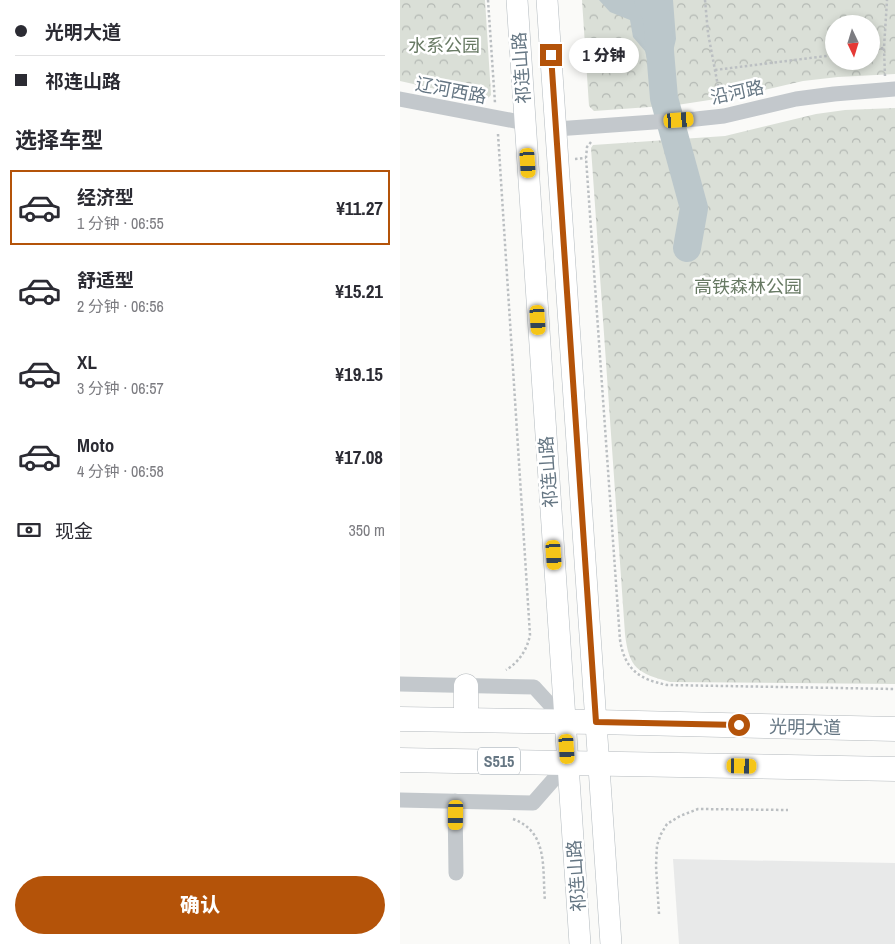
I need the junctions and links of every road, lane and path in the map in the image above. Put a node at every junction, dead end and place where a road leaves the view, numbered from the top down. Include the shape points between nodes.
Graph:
1 (488, 0) edge
2 (517, 0) edge
3 (547, 0) edge
4 (705, 0) edge
5 (887, 0) edge
6 (884, 48) junction
7 (880, 49) edge
8 (825, 56) edge
9 (715, 70) junction
10 (890, 90) edge
11 (400, 99) edge
12 (724, 116) junction
13 (496, 118) junction
14 (525, 123) junction
15 (556, 129) junction
16 (594, 140) dead end
17 (501, 671) dead end
18 (400, 684) edge
19 (466, 686) junction
20 (895, 689) edge
21 (400, 719) edge
22 (466, 720) junction
23 (565, 721) junction
24 (596, 722) junction
25 (895, 729) edge
26 (400, 760) edge
27 (568, 763) junction
28 (598, 764) junction
29 (895, 769) edge
30 (400, 800) edge
31 (455, 801) junction
32 (788, 810) dead end
33 (508, 817) dead end
34 (456, 872) dead end
35 (545, 901) dead end
36 (659, 914) dead end
37 (580, 944) edge
38 (610, 944) edge

1 - 13 path
2 - 14 main road, 祁连山路
3 - 15 main road, 祁连山路
4 - 9 path
5 - 6 path
6 - 7 path
6 - 10 path
8 - 9 path
9 - 12 path
10 - 12 street, 沿河路 via 796,99
11 - 13 street, 辽河西路
12 - 15 street, 沿河路
13 - 14 street, 辽河西路
13 - 17 path via 530,634 523,654 507,670
14 - 23 main road, 祁连山路
15 - 24 main road, 祁连山路
16 - 20 path via 587,147 586,158 620,640 627,662 634,672 650,682 667,686
18 - 19 street
19 - 22 main road
19 - 23 street via 534,687
21 - 22 main road, 光明大道 / S515
22 - 23 main road, 光明大道 / S515
23 - 24 main road, 光明大道 / S515
23 - 27 main road, 祁连山路
24 - 25 main road, 光明大道 / S515
24 - 28 main road, 祁连山路
26 - 27 main road, S515
27 - 28 main road, S515
27 - 31 street via 532,802
27 - 37 main road, 祁连山路
28 - 29 main road, S515
28 - 38 main road, 祁连山路
30 - 31 street
31 - 34 street
32 - 36 path via 698,809 667,824 657,845
33 - 35 path via 523,822 540,843

